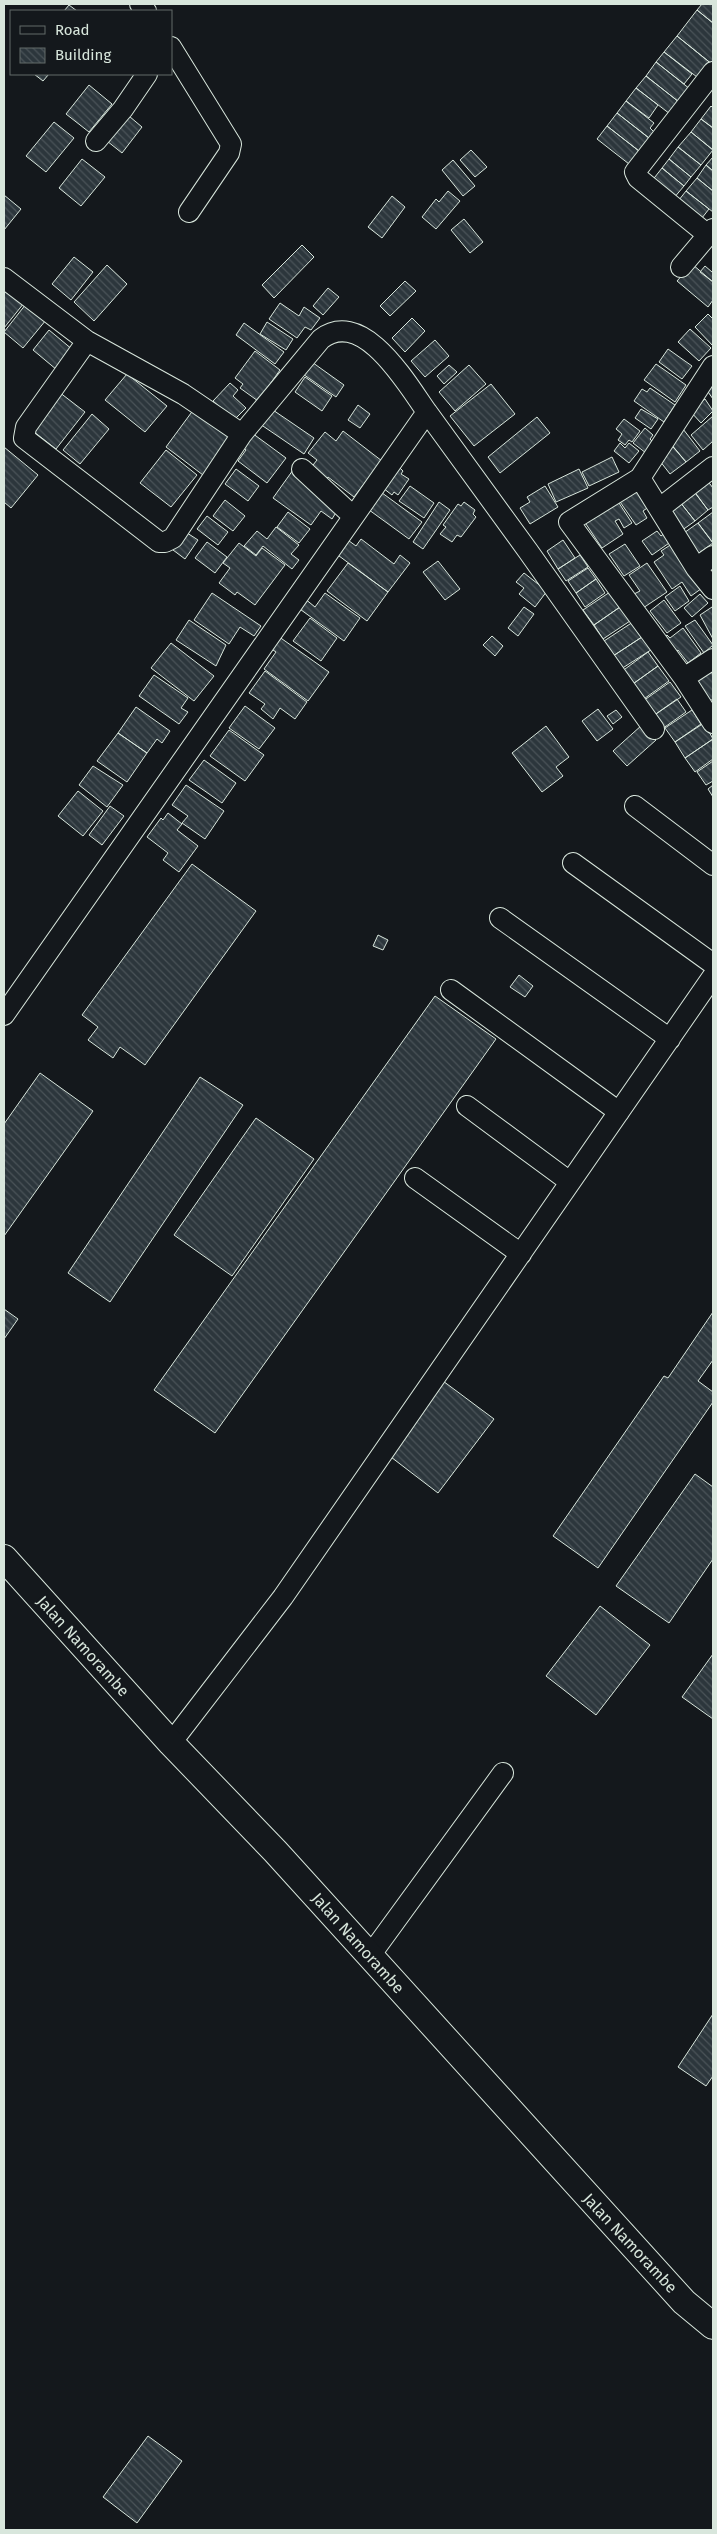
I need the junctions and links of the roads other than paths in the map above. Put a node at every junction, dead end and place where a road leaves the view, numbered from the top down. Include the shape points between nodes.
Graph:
1 (172, 49) edge
2 (713, 72) edge
3 (146, 75) edge
4 (96, 141) dead end
5 (189, 212) dead end
6 (711, 232) edge
7 (681, 267) dead end
8 (4, 278) edge
9 (87, 341) junction
10 (713, 366) edge
11 (427, 412) junction
12 (242, 434) junction
13 (713, 466) edge
14 (302, 470) dead end
15 (640, 478) junction
16 (660, 508) junction
17 (352, 516) junction
18 (713, 556) edge
19 (696, 568) junction
20 (713, 590) edge
21 (713, 660) edge
22 (684, 678) junction
23 (713, 723) edge
24 (654, 729) dead end
25 (635, 806) dead end
26 (573, 863) dead end
27 (713, 865) edge
28 (500, 918) dead end
29 (713, 964) edge
30 (713, 976) edge
31 (451, 990) dead end
32 (4, 1014) edge
33 (670, 1039) junction
34 (467, 1106) dead end
35 (619, 1112) junction
36 (415, 1178) dead end
37 (570, 1182) junction
38 (520, 1254) junction
39 (4, 1558) edge
40 (171, 1743) junction
41 (503, 1773) dead end
42 (369, 1957) junction
43 (713, 2326) edge

1 - 5 street via 231,144 229,153
2 - 6 street via 635,172 638,178
3 - 4 street
6 - 7 street
8 - 9 street
9 - 12 street via 183,394
9 - 12 street via 26,427 24,438 154,539 165,542 173,538
10 - 15 street
11 - 12 street via 380,350 366,339 340,330 321,338
11 - 17 street
11 - 24 street
13 - 16 street
14 - 17 street
15 - 16 street
15 - 22 street via 569,522
16 - 19 street
17 - 32 street
18 - 19 street
19 - 20 street
21 - 22 street
22 - 23 street
25 - 27 street
26 - 29 street
28 - 33 street
30 - 33 street
31 - 35 street
33 - 35 street
34 - 37 street
35 - 37 street
36 - 38 street
37 - 38 street
38 - 40 street via 283,1596
39 - 40 main road, Jalan Namorambe
40 - 42 main road, Jalan Namorambe
41 - 42 street
42 - 43 main road, Jalan Namorambe via 684,2302

